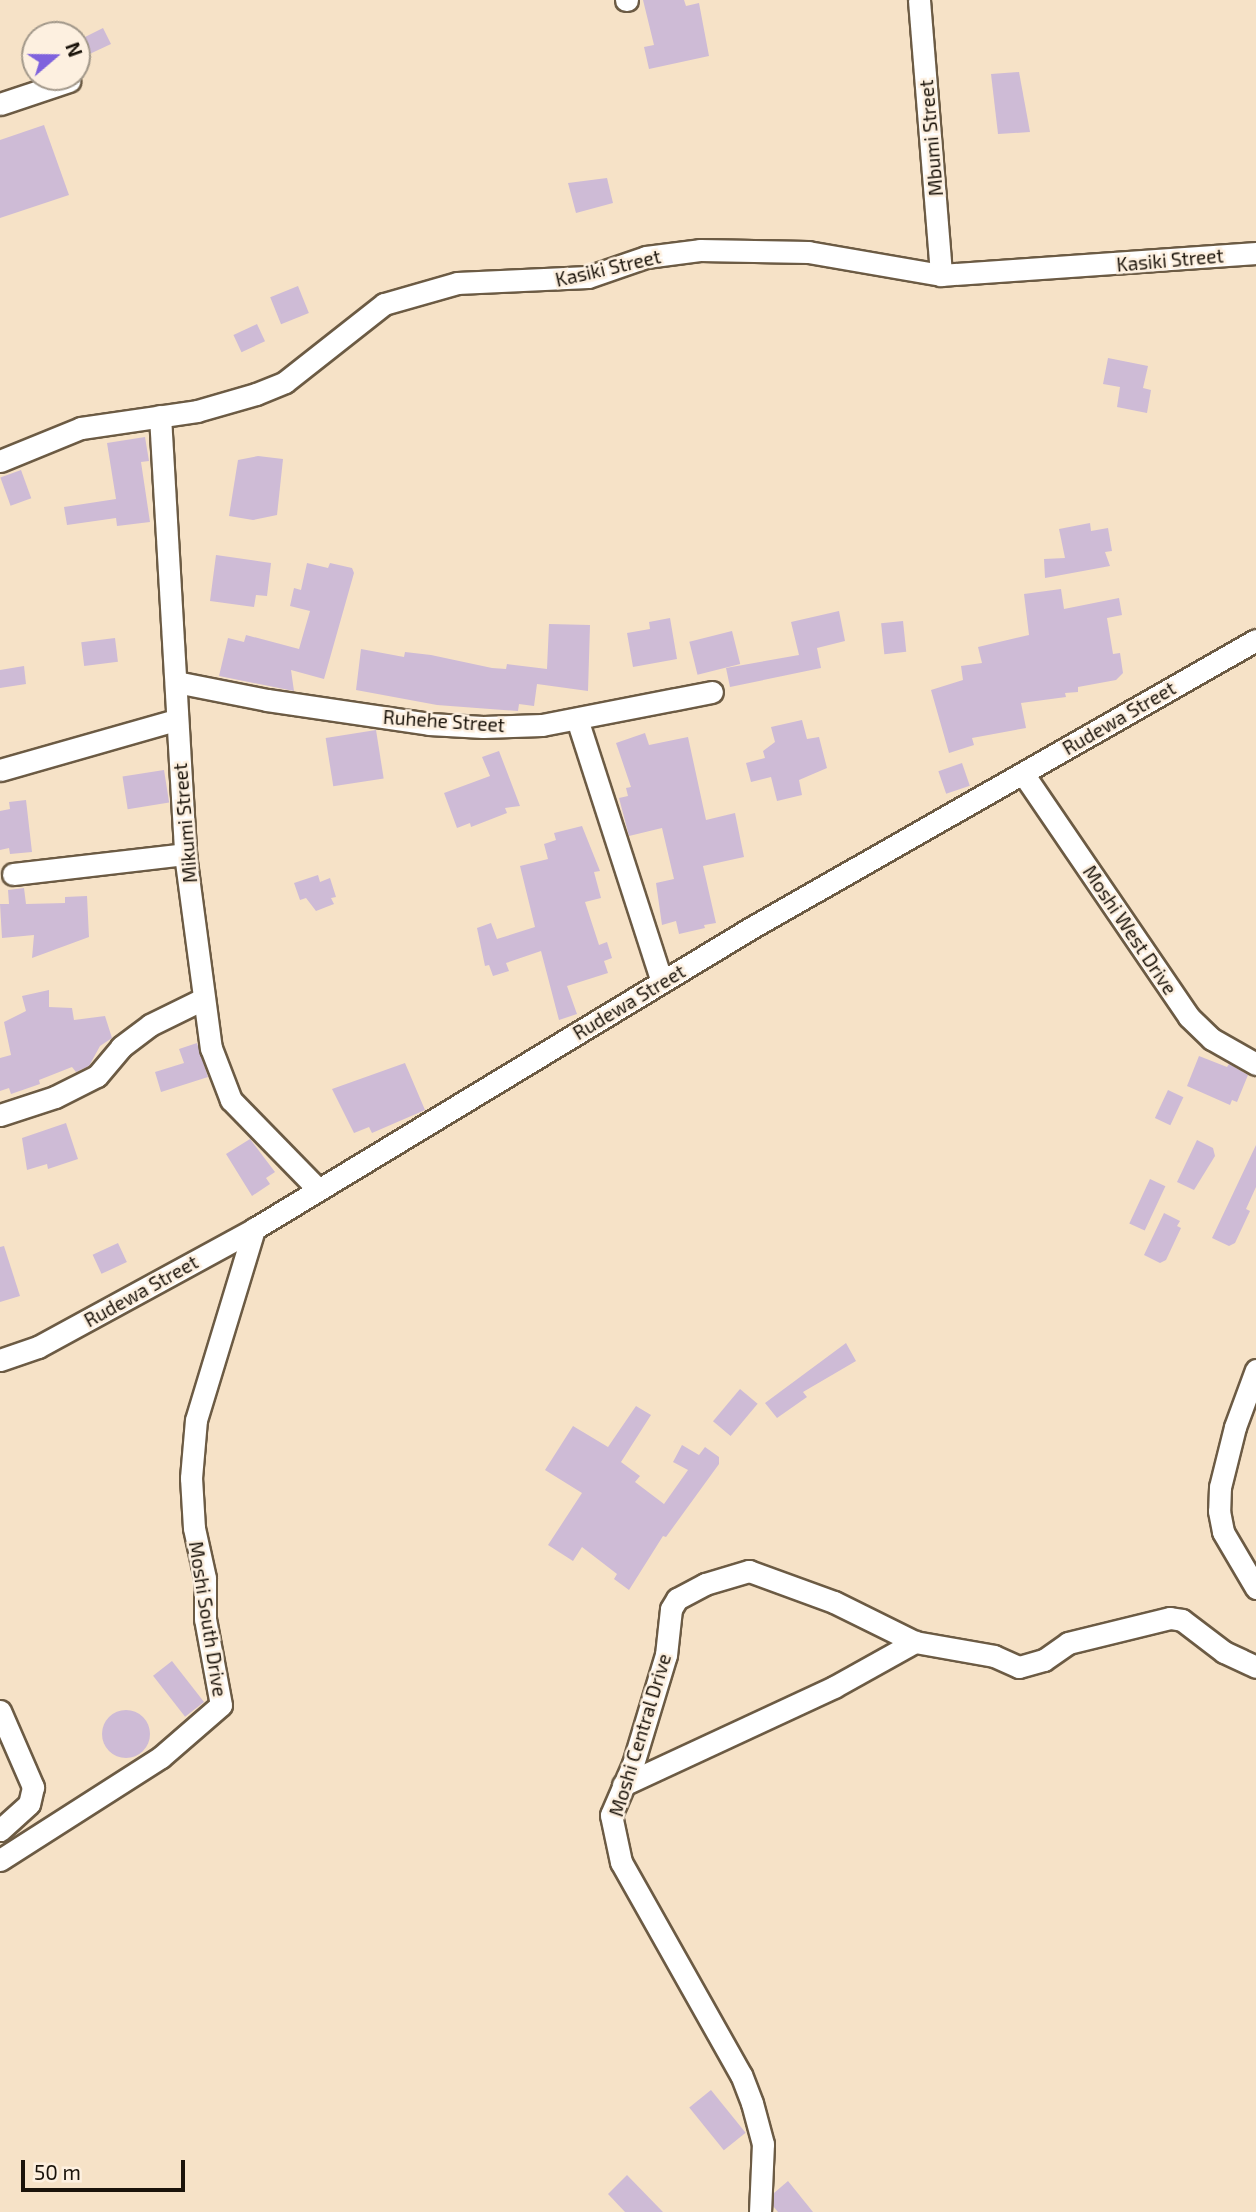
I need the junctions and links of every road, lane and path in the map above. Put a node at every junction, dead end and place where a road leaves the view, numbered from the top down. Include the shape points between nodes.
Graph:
1 (919, 0) edge
2 (39, 91) edge
3 (0, 104) edge
4 (1256, 253) edge
5 (941, 275) junction
6 (160, 416) junction
7 (0, 461) edge
8 (1256, 640) edge
9 (176, 682) junction
10 (712, 692) dead end
11 (578, 719) junction
12 (176, 720) junction
13 (0, 770) edge
14 (1024, 775) junction
15 (185, 854) junction
16 (13, 874) dead end
17 (662, 982) junction
18 (203, 999) junction
19 (1256, 1064) edge
20 (0, 1115) edge
21 (318, 1189) junction
22 (254, 1228) junction
23 (0, 1360) edge
24 (1256, 1370) edge
25 (1256, 1587) edge
26 (915, 1643) junction
27 (1256, 1667) edge
28 (0, 1711) edge
29 (623, 1785) junction
30 (0, 1830) edge
31 (0, 1860) edge
32 (760, 2212) edge

1 - 5 street, Mbumi Street
2 - 3 street
4 - 5 street, Kasiki Street
5 - 6 street, Kasiki Street via 808,252 736,249 646,257 588,277 548,282 457,283 384,304 285,382 197,411
6 - 7 street, Kasiki Street via 81,428
6 - 9 street, Mikumi Street via 167,596
8 - 14 street, Rudewa Street
9 - 11 street, Ruhehe Street via 429,724 506,726
9 - 12 street, Mikumi Street
10 - 11 street, Ruhehe Street
11 - 17 street
12 - 13 street
12 - 15 street, Mikumi Street
14 - 17 street, Rudewa Street
14 - 19 street, Moshi West Drive via 1189,1017 1212,1038
15 - 16 street
15 - 18 street, Mikumi Street
17 - 21 street, Rudewa Street
18 - 20 street via 150,1025 121,1047 97,1076 55,1097
18 - 21 street, Mikumi Street via 218,1076 231,1100
21 - 22 street, Rudewa Street
22 - 23 street, Rudewa Street via 38,1347
22 - 31 street, Moshi South Drive via 196,1420 191,1478 205,1578 205,1619 221,1705 161,1757
24 - 25 street via 1235,1427 1220,1487 1219,1511 1223,1532
26 - 27 street, Moshi Central Drive via 994,1657 1019,1667 1044,1660 1068,1643 1170,1618 1189,1624 1224,1652
26 - 29 street via 834,1687
26 - 29 street, Moshi Central Drive via 772,1576 749,1570 705,1584 677,1599 671,1609 666,1655
28 - 30 street via 33,1787 29,1804
29 - 32 street, Moshi Central Drive via 611,1815 621,1862 741,2075 763,2144

